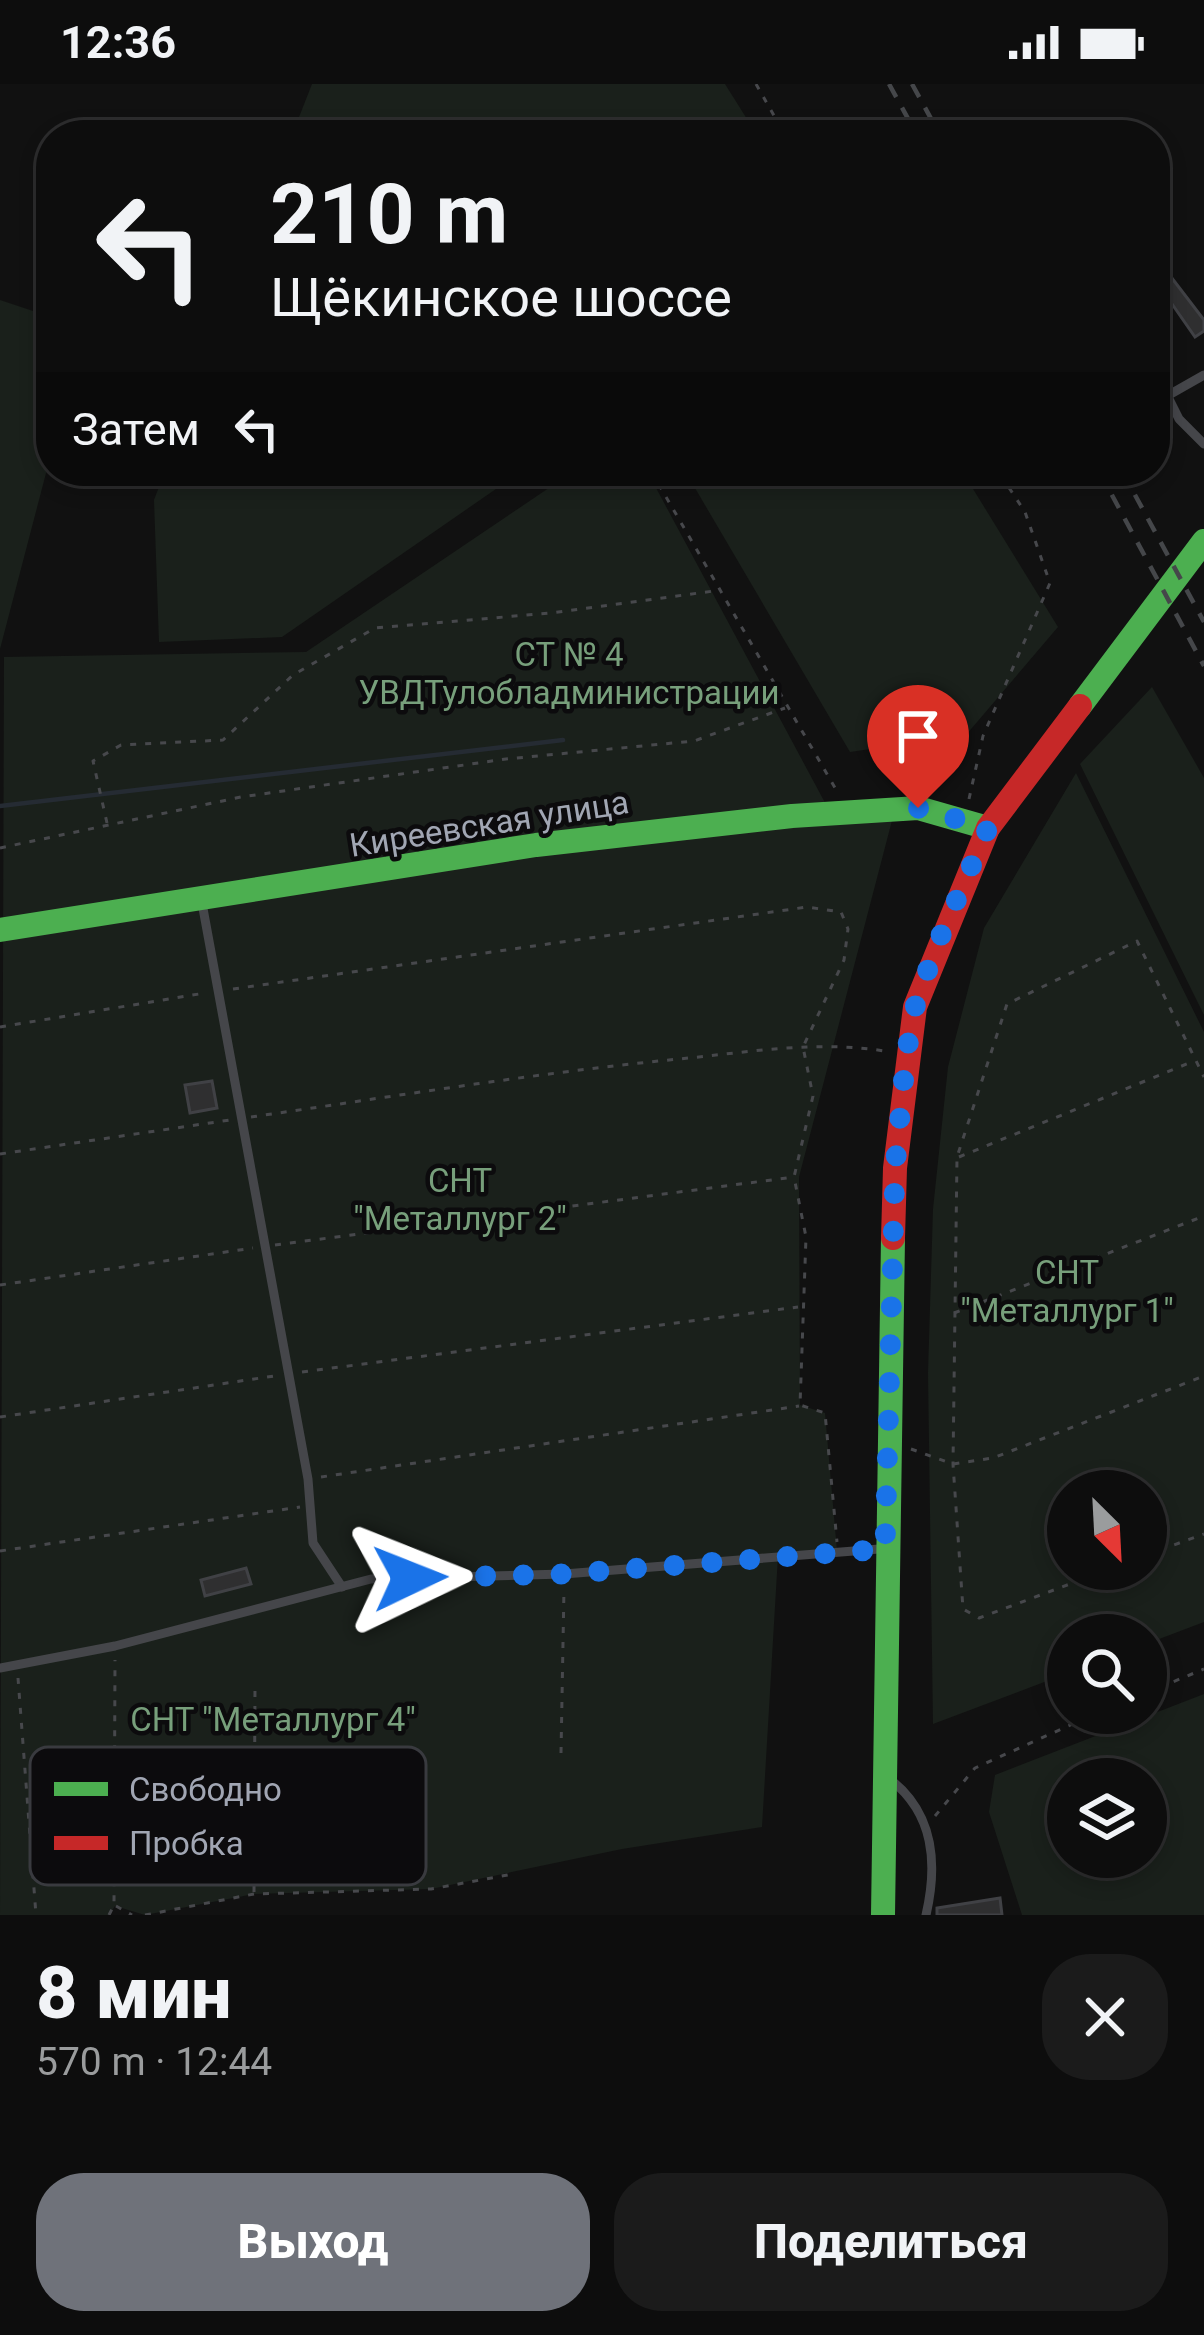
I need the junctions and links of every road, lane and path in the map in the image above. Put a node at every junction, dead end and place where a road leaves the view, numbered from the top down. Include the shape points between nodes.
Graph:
1 (755, 84) edge
2 (776, 120) edge
3 (1204, 375) edge
4 (1170, 394) edge
5 (1170, 402) edge
6 (1204, 444) edge
7 (659, 486) edge
8 (1008, 486) edge
9 (1204, 541) edge
10 (721, 590) junction
11 (785, 708) junction
12 (847, 810) junction
13 (107, 823) junction
14 (976, 823) junction
15 (0, 848) edge
16 (202, 900) junction
17 (0, 930) edge
18 (216, 992) junction
19 (0, 1027) edge
20 (803, 1047) junction
21 (906, 1055) junction
22 (1196, 1060) junction
23 (1204, 1077) edge
24 (240, 1118) junction
25 (0, 1154) edge
26 (957, 1157) junction
27 (794, 1177) junction
28 (1204, 1216) edge
29 (263, 1246) junction
30 (0, 1285) edge
31 (800, 1306) junction
32 (952, 1314) junction
33 (290, 1374) junction
34 (1204, 1376) edge
35 (800, 1406) junction
36 (0, 1417) edge
37 (887, 1440) junction
38 (953, 1464) junction
39 (308, 1479) junction
40 (308, 1506) junction
41 (1204, 1534) edge
42 (1167, 1547) edge
43 (885, 1549) junction
44 (0, 1551) edge
45 (837, 1551) junction
46 (564, 1574) junction
47 (342, 1587) junction
48 (1054, 1590) edge
49 (115, 1646) junction
50 (17, 1665) junction
51 (0, 1668) edge
52 (1204, 1670) edge
53 (255, 1685) dead end
54 (1167, 1685) edge
55 (1050, 1734) edge
56 (115, 1747) edge
57 (255, 1747) edge
58 (560, 1753) dead end
59 (885, 1776) junction
60 (928, 1824) junction
61 (30, 1836) edge
62 (513, 1874) dead end
63 (34, 1885) edge
64 (114, 1885) edge
65 (254, 1885) edge
66 (254, 1894) junction
67 (114, 1905) junction
68 (36, 1915) edge
69 (109, 1915) edge
70 (132, 1915) edge
71 (145, 1915) edge
72 (883, 1915) edge
73 (926, 1915) edge

1 - 2 path
3 - 4 lane
5 - 6 lane
7 - 10 path
8 - 14 path via 1050,583 983,736
9 - 14 main road
10 - 11 path
10 - 13 path via 375,628 293,675 223,740 121,746 93,761
11 - 12 path
11 - 13 path via 694,741 506,758
12 - 14 main road, Киреевская улица via 918,808
12 - 16 main road, Киреевская улица via 536,845
13 - 15 path
14 - 21 main road
16 - 17 main road, Киреевская улица
16 - 18 lane
18 - 19 path
18 - 20 path via 828,906 848,929 844,960
18 - 24 lane
20 - 21 path
20 - 24 path
20 - 27 path via 813,1096
21 - 37 main road
22 - 23 path
22 - 26 path
22 - 26 path via 1137,941 1007,1004
24 - 25 path
24 - 29 lane
26 - 32 path
27 - 29 path
27 - 31 path via 806,1237
28 - 32 path
29 - 30 path
29 - 33 lane
31 - 33 path
31 - 35 path
32 - 38 path
33 - 36 path
33 - 39 lane
34 - 38 path via 993,1458
35 - 39 path
35 - 45 path via 825,1413
37 - 38 path
37 - 43 main road
38 - 48 path via 963,1609 980,1618
39 - 40 lane
40 - 44 path
40 - 47 lane via 313,1543
41 - 42 path
43 - 45 lane
43 - 59 main road
45 - 46 lane
46 - 47 lane via 371,1579
46 - 58 path
47 - 49 lane
49 - 50 lane
49 - 56 path
50 - 51 lane
50 - 61 path
52 - 54 path
53 - 57 path
55 - 60 path via 975,1768
59 - 60 lane via 911,1796
59 - 72 main road
60 - 73 lane
62 - 66 path via 431,1889
63 - 68 path
64 - 67 path
65 - 66 path
66 - 71 path
67 - 69 path
67 - 70 path

